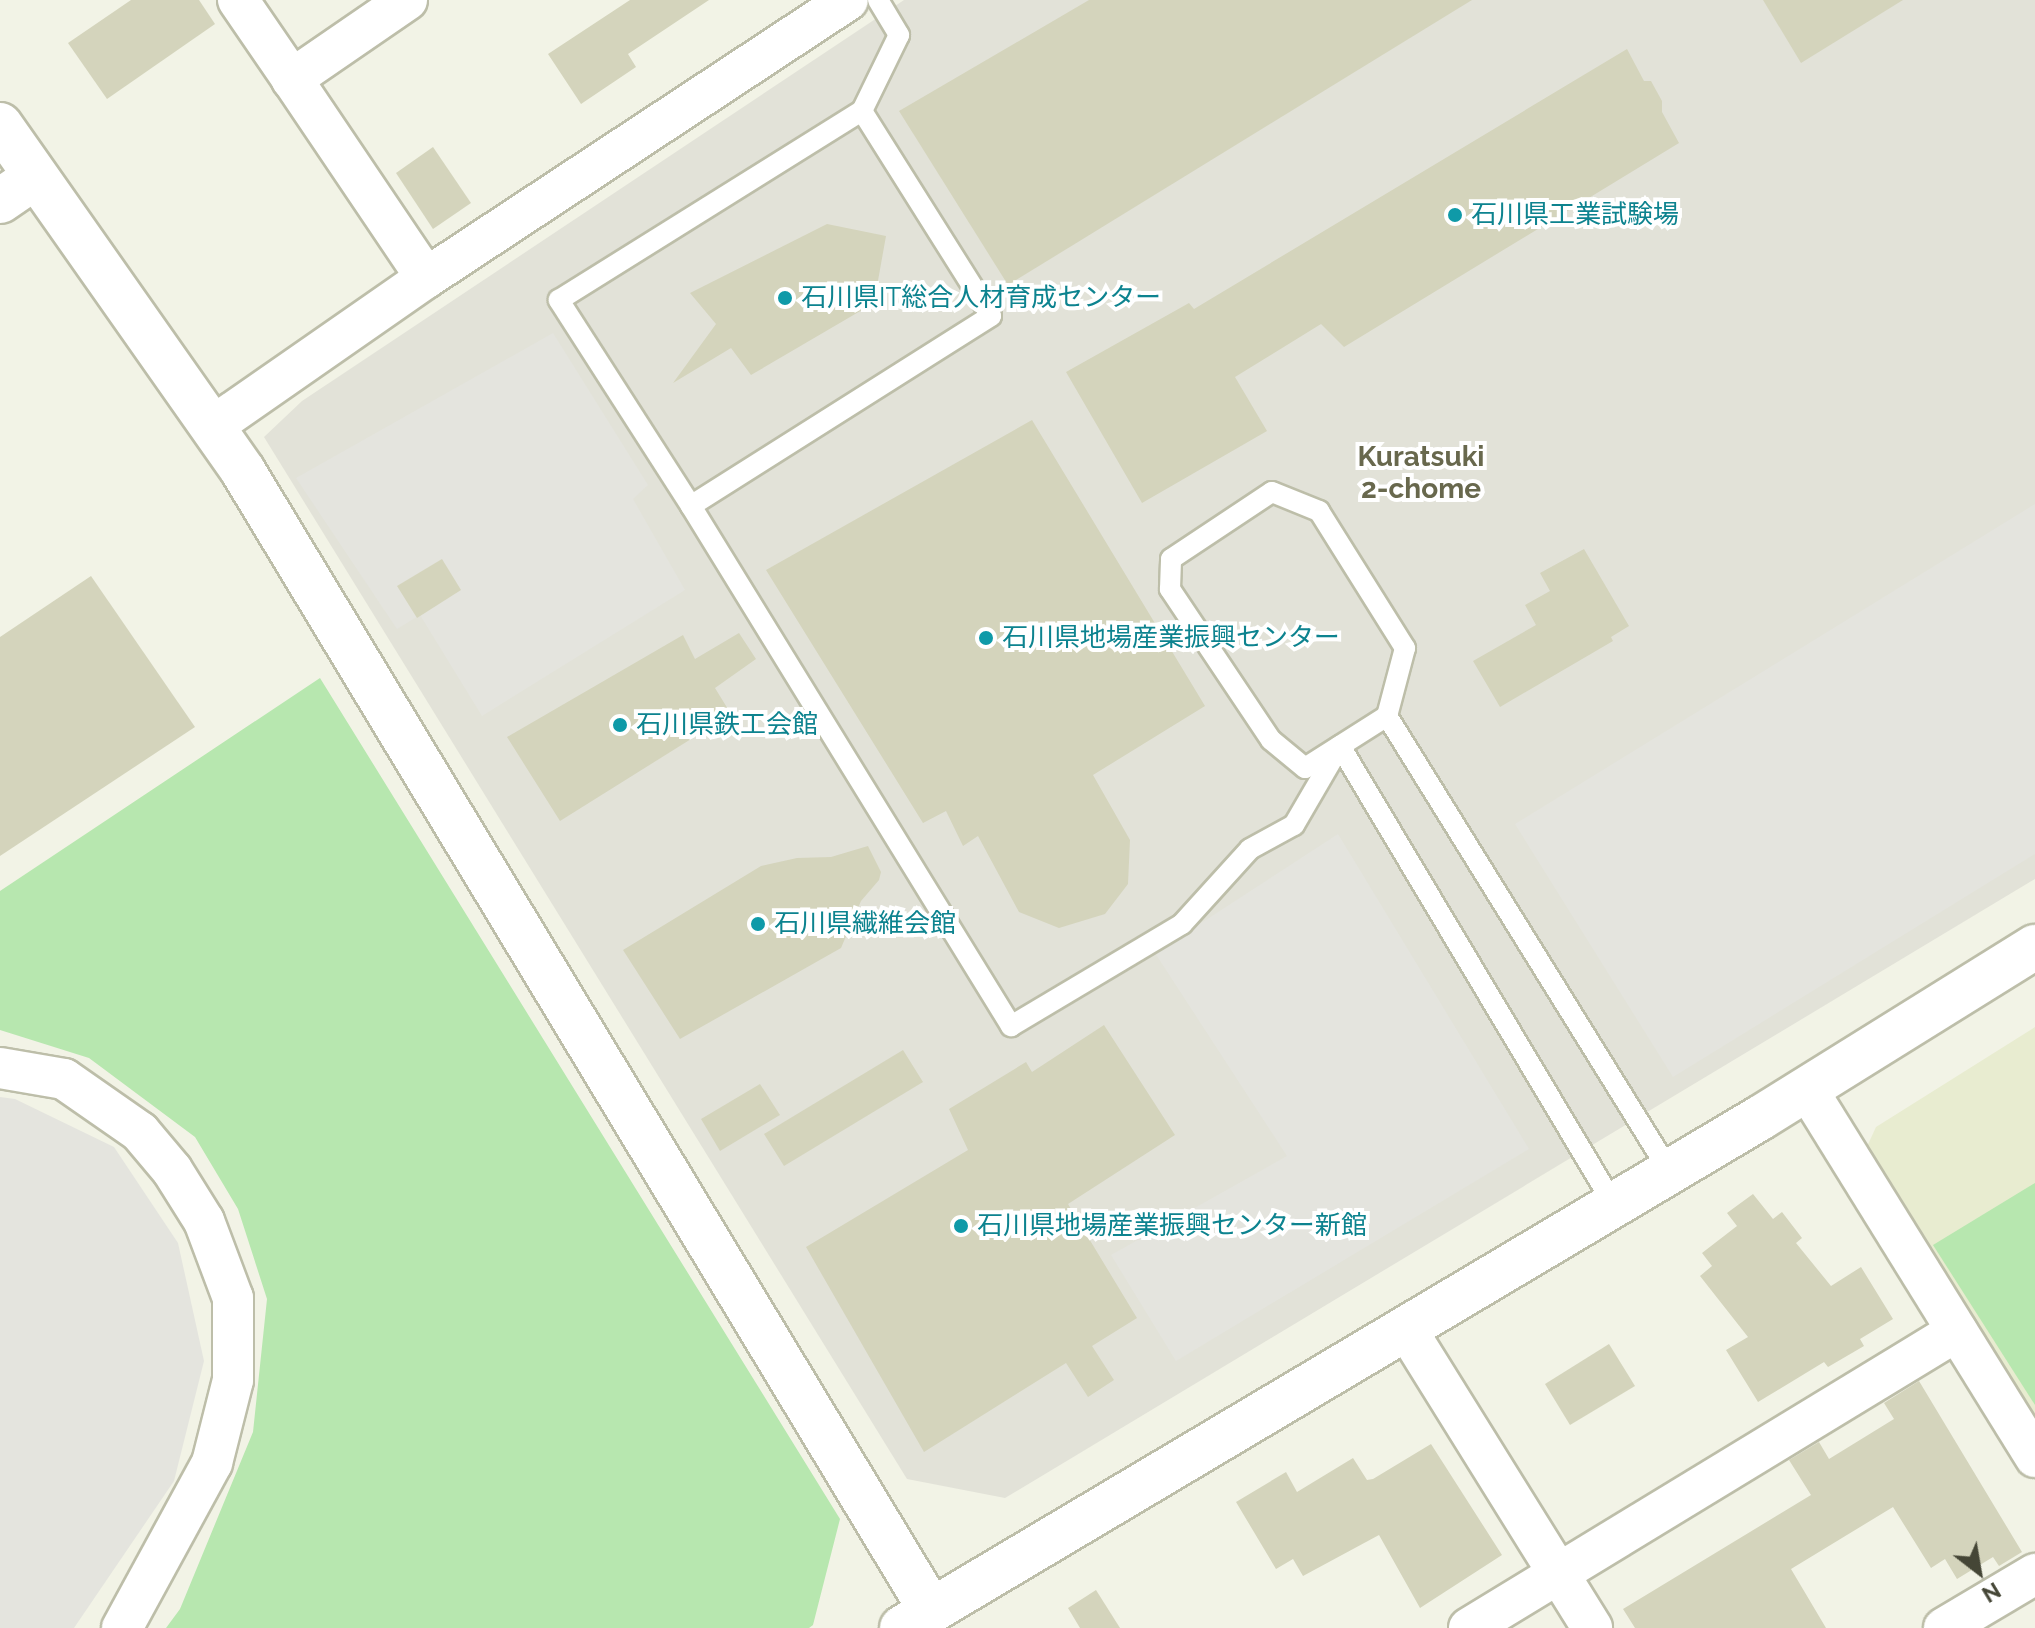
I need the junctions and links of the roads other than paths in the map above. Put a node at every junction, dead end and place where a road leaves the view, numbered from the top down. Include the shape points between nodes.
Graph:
1 (238, 0) edge
2 (407, 0) edge
3 (848, 0) edge
4 (878, 0) edge
5 (292, 79) junction
6 (862, 111) junction
7 (0, 125) edge
8 (35, 177) junction
9 (0, 201) edge
10 (426, 278) junction
11 (213, 426) junction
12 (691, 506) junction
13 (1387, 716) junction
14 (1340, 746) junction
15 (2035, 947) edge
16 (0, 1068) edge
17 (1807, 1089) junction
18 (1670, 1172) junction
19 (1614, 1205) junction
20 (1405, 1327) junction
21 (1957, 1331) junction
22 (2035, 1457) edge
23 (1560, 1572) junction
24 (2035, 1574) edge
25 (925, 1622) edge
26 (122, 1628) edge
27 (1469, 1628) edge
28 (1592, 1628) edge
29 (1944, 1628) edge

1 - 5 street
2 - 5 street
3 - 10 street
4 - 6 lane via 899,35
5 - 10 street
6 - 12 lane via 991,316
6 - 12 lane via 559,300
7 - 8 street
8 - 9 street
8 - 11 street
10 - 11 street
11 - 25 street
12 - 14 lane via 1011,1026 1182,924 1250,849 1294,825
13 - 14 lane
13 - 14 lane via 1405,648 1319,511 1272,492 1171,559 1170,589 1271,740 1305,768
13 - 18 lane
14 - 19 lane
15 - 17 street
16 - 26 street via 64,1079 140,1132 204,1221 233,1298 233,1380 212,1463
17 - 18 street
17 - 21 street
18 - 19 street
19 - 20 street
20 - 23 street
20 - 25 street
21 - 22 street
21 - 23 street
23 - 27 street
23 - 28 street
24 - 29 street

